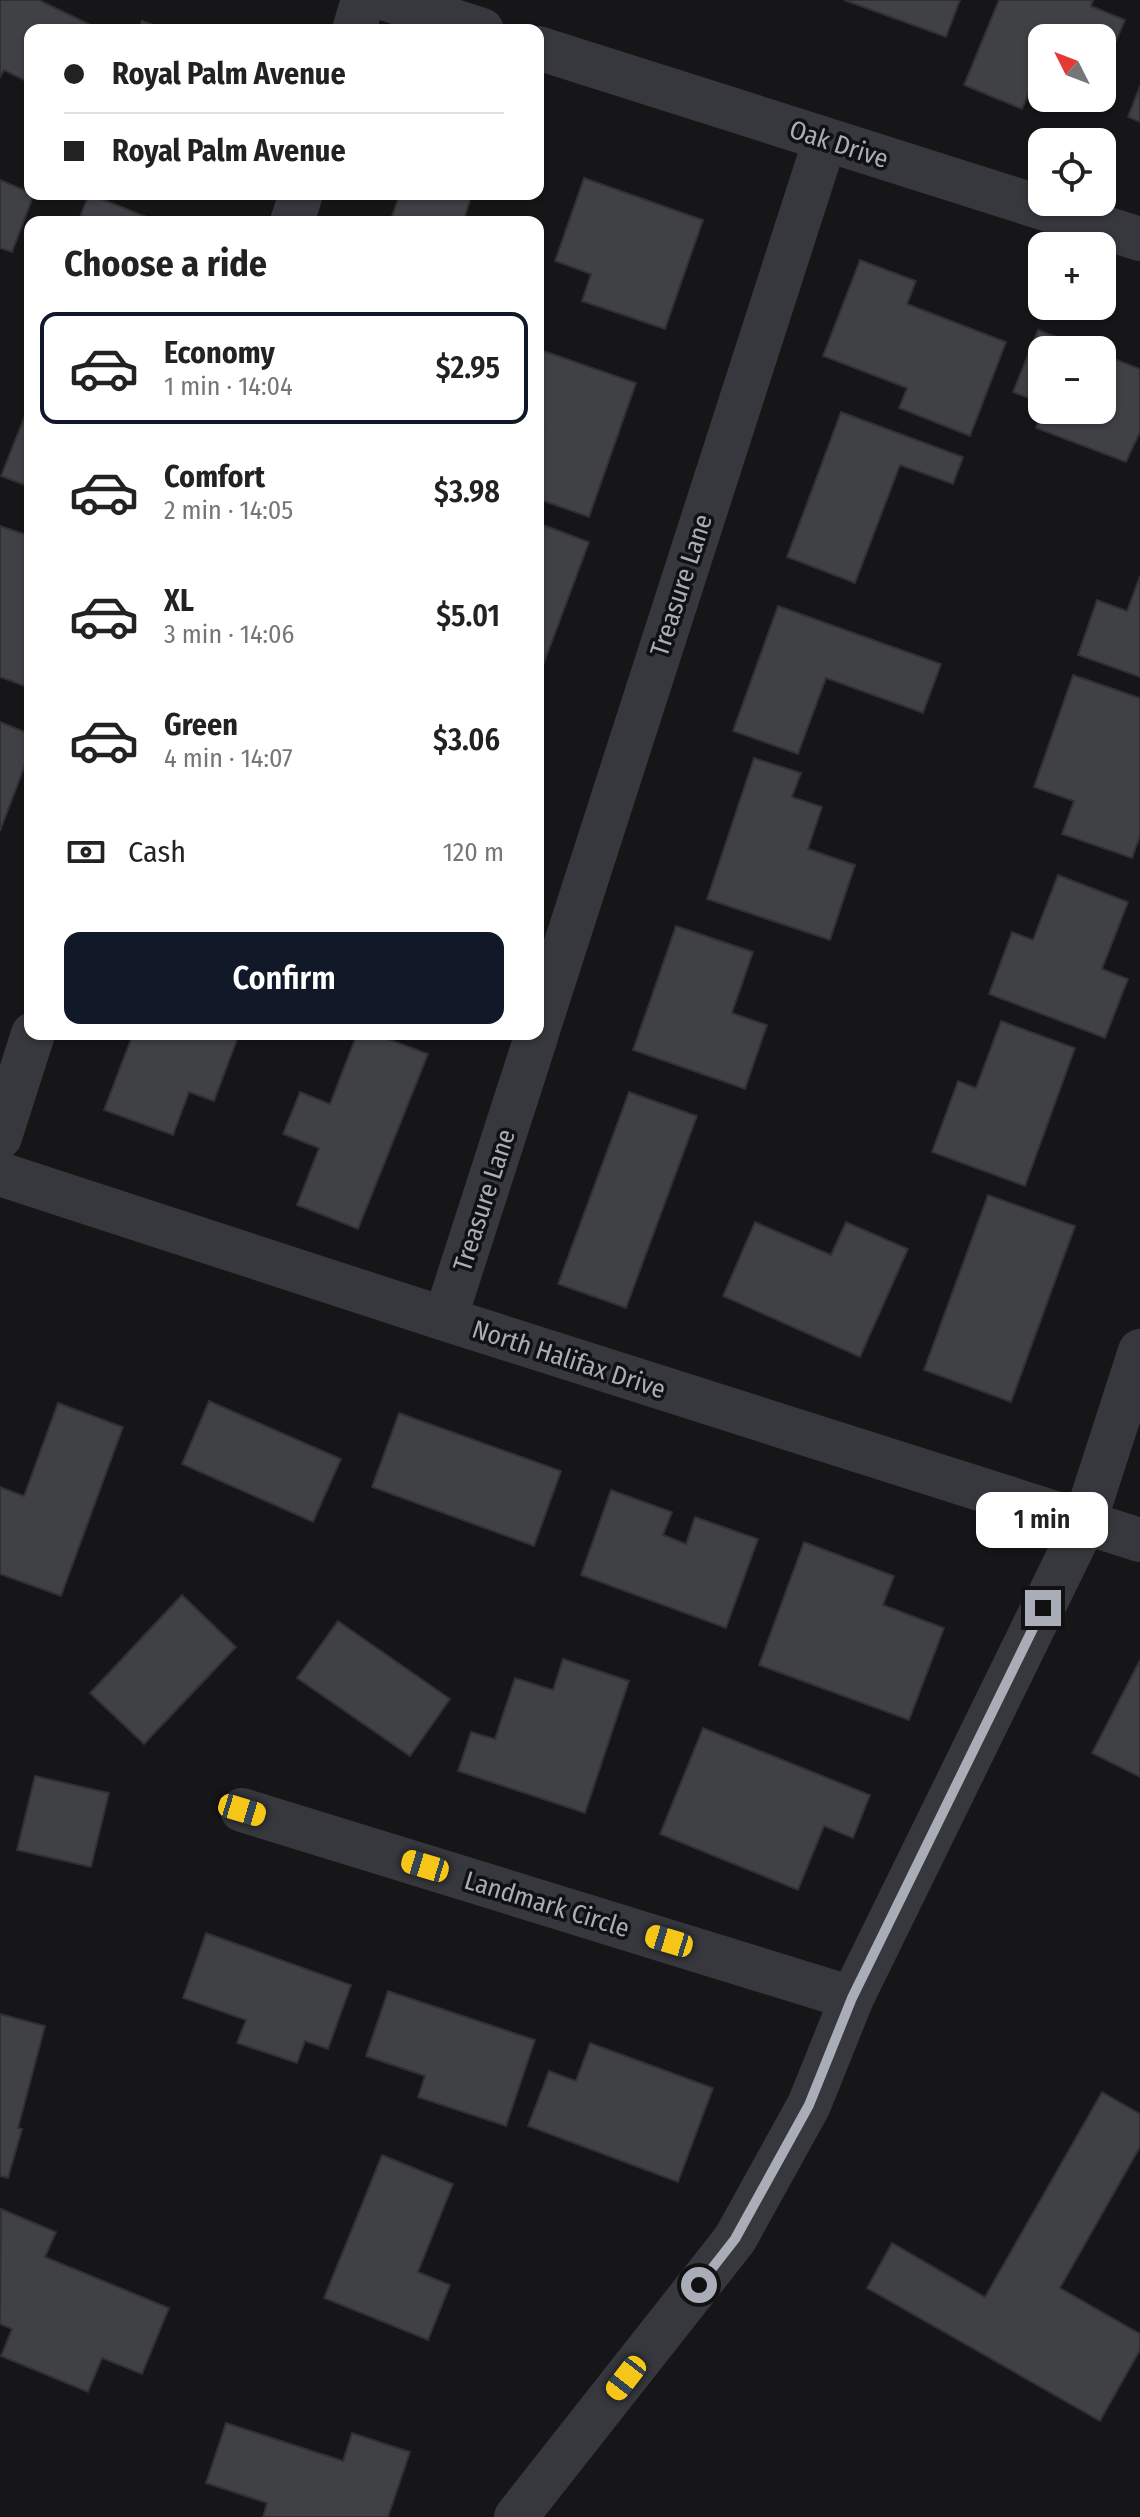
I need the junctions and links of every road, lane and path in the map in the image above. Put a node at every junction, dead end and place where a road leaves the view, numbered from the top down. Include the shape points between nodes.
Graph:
1 (363, 0) edge
2 (389, 0) edge
3 (356, 24) edge
4 (463, 24) edge
5 (544, 50) edge
6 (825, 140) junction
7 (1140, 239) edge
8 (544, 1010) edge
9 (31, 1040) edge
10 (534, 1040) edge
11 (0, 1137) edge
12 (0, 1174) edge
13 (445, 1319) junction
14 (1140, 1351) edge
15 (1084, 1524) junction
16 (1140, 1540) edge
17 (242, 1810) dead end
18 (852, 1998) junction
19 (516, 2517) edge

1 - 3 street
2 - 4 street
5 - 6 street, Oak Drive
6 - 7 street, Oak Drive
6 - 8 street, Treasure Lane
9 - 11 street
10 - 13 street, Treasure Lane
12 - 13 street, North Halifax Drive
13 - 15 street, North Halifax Drive
14 - 15 street
15 - 16 street, North Halifax Drive
15 - 18 street
17 - 18 street, Landmark Circle
18 - 19 street via 809,2105 735,2239

